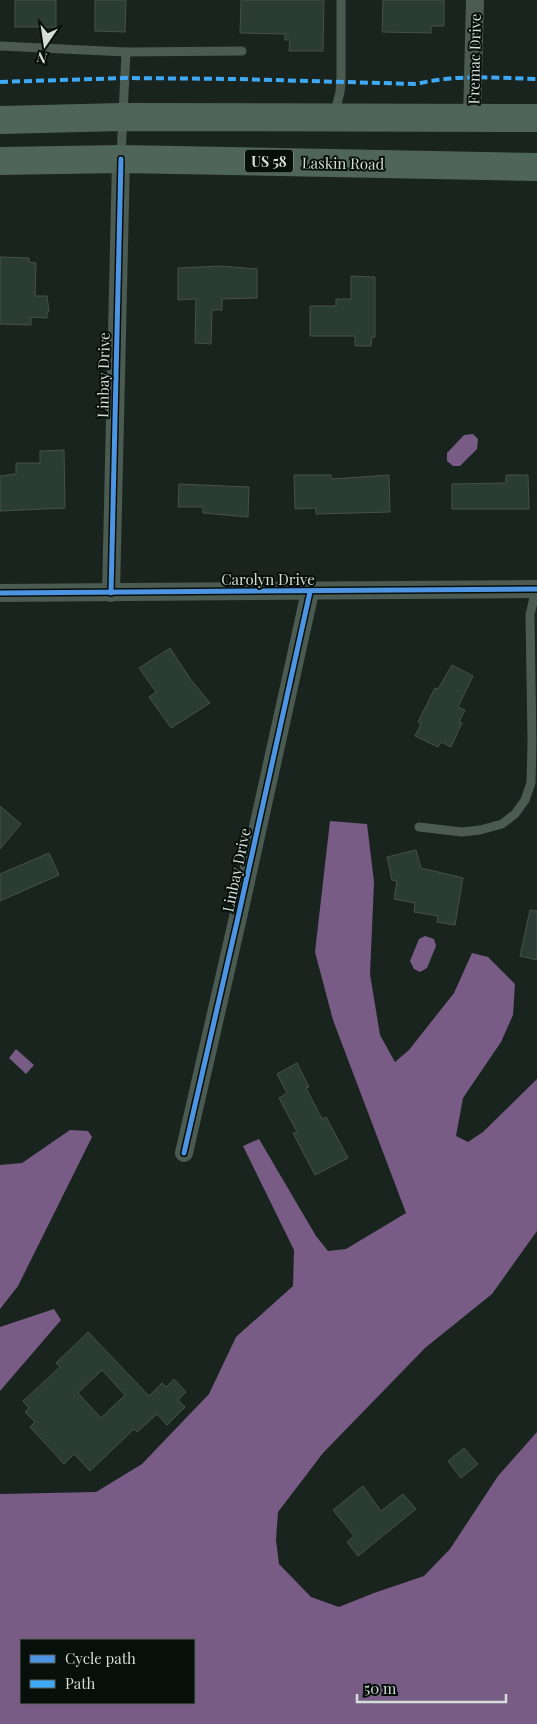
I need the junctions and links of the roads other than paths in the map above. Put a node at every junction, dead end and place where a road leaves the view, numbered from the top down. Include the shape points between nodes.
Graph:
1 (342, 0) edge
2 (475, 0) edge
3 (0, 46) edge
4 (242, 51) dead end
5 (126, 52) junction
6 (122, 117) junction
7 (333, 118) junction
8 (472, 118) junction
9 (537, 118) edge
10 (0, 120) edge
11 (120, 158) junction
12 (0, 161) edge
13 (537, 167) edge
14 (537, 590) edge
15 (310, 592) junction
16 (111, 593) junction
17 (0, 594) edge
18 (419, 826) dead end
19 (184, 1153) dead end

1 - 7 lane via 341,82
2 - 8 street, Fremac Drive
3 - 5 lane
4 - 5 lane
5 - 6 lane
6 - 7 main road
6 - 10 main road
6 - 11 lane
7 - 8 main road
8 - 9 main road
11 - 12 main road, Laskin Road / US 58
11 - 13 main road, Laskin Road / US 58
11 - 16 street, Linbay Drive
14 - 15 street, Carolyn Drive
14 - 18 lane via 530,615 532,742 530,783 525,800 502,824 480,830 462,832
15 - 16 street, Carolyn Drive
15 - 19 street, Linbay Drive
16 - 17 street, Carolyn Drive

